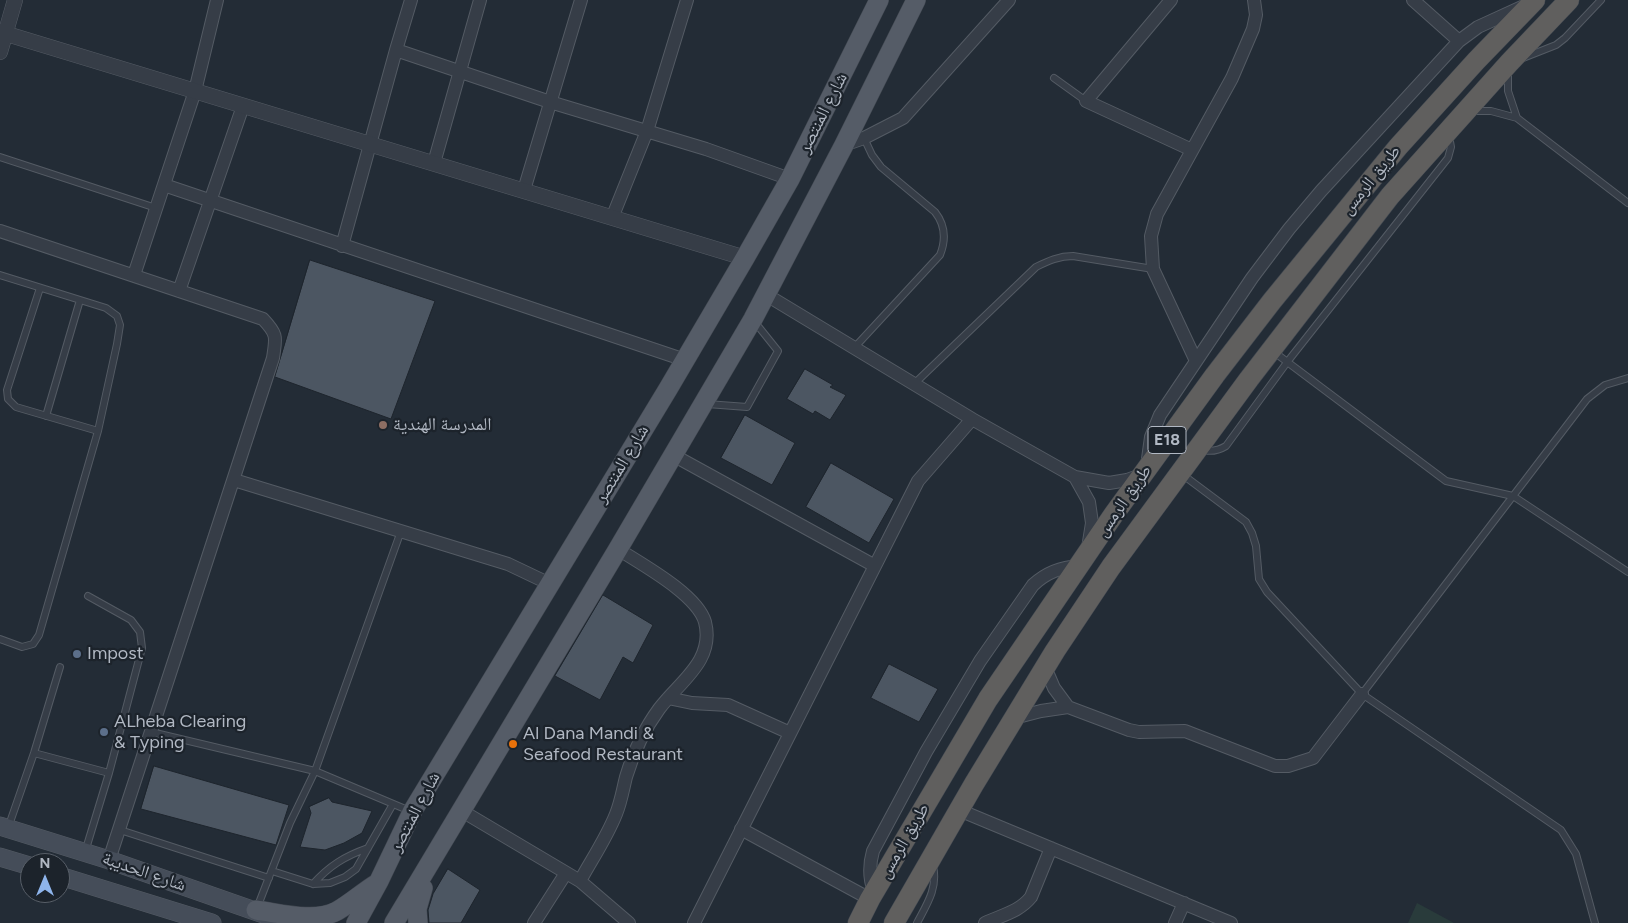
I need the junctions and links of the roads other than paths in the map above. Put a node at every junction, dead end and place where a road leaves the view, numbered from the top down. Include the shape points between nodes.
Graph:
1 (16, 0) edge
2 (217, 0) edge
3 (411, 0) edge
4 (480, 0) edge
5 (581, 0) edge
6 (688, 0) edge
7 (879, 0) edge
8 (916, 0) edge
9 (1009, 0) edge
10 (1172, 0) edge
11 (1254, 0) edge
12 (1413, 0) edge
13 (1570, 0) edge
14 (1601, 0) edge
15 (1534, 1) edge
16 (3, 33) edge
17 (1459, 41) junction
18 (396, 50) junction
19 (0, 52) edge
20 (1509, 62) junction
21 (460, 72) junction
22 (1054, 78) dead end
23 (195, 91) junction
24 (550, 102) junction
25 (1086, 102) junction
26 (244, 106) junction
27 (1465, 111) junction
28 (1516, 118) junction
29 (647, 131) junction
30 (864, 138) junction
31 (371, 144) junction
32 (844, 145) junction
33 (1192, 150) junction
34 (0, 157) edge
35 (434, 163) junction
36 (790, 179) junction
37 (164, 185) junction
38 (524, 190) junction
39 (210, 201) junction
40 (1628, 203) edge
41 (156, 208) junction
42 (612, 218) junction
43 (0, 231) edge
44 (342, 246) junction
45 (745, 258) junction
46 (1153, 269) junction
47 (0, 275) edge
48 (134, 275) junction
49 (40, 288) junction
50 (180, 291) junction
51 (765, 294) junction
52 (80, 300) junction
53 (752, 319) junction
54 (854, 348) junction
55 (1280, 355) junction
56 (686, 360) junction
57 (1196, 361) junction
58 (1628, 378) edge
59 (914, 384) junction
60 (703, 404) junction
61 (46, 416) junction
62 (972, 419) junction
63 (98, 431) junction
64 (673, 455) junction
65 (1145, 471) junction
66 (1180, 474) junction
67 (1075, 477) junction
68 (234, 480) junction
69 (1513, 496) junction
70 (401, 531) junction
71 (618, 549) junction
72 (1083, 560) junction
73 (875, 566) junction
74 (1628, 572) edge
75 (550, 584) junction
76 (88, 596) dead end
77 (0, 639) edge
78 (60, 667) dead end
79 (1045, 667) junction
80 (1362, 694) junction
81 (668, 698) junction
82 (1068, 707) junction
83 (1014, 718) junction
84 (151, 732) junction
85 (790, 733) junction
86 (34, 753) junction
87 (315, 771) junction
88 (109, 774) junction
89 (393, 804) junction
90 (959, 810) junction
91 (462, 811) junction
92 (412, 812) junction
93 (4, 828) edge
94 (741, 829) junction
95 (120, 830) junction
96 (368, 848) junction
97 (1051, 848) junction
98 (85, 853) junction
99 (0, 857) edge
100 (109, 860) junction
101 (930, 860) junction
102 (20, 863) edge
103 (428, 867) junction
104 (272, 871) junction
105 (566, 873) junction
106 (269, 878) junction
107 (70, 879) edge
108 (580, 881) junction
109 (379, 882) junction
110 (313, 884) junction
111 (872, 896) junction
112 (1184, 903) junction
113 (256, 910) junction
114 (212, 923) edge
115 (285, 923) edge
116 (356, 923) edge
117 (394, 923) edge
118 (418, 923) edge
119 (534, 923) edge
120 (629, 923) edge
121 (694, 923) edge
122 (858, 923) edge
123 (894, 923) edge
124 (917, 923) edge
125 (985, 923) edge
126 (1175, 923) edge
127 (1231, 923) edge
128 (1595, 923) edge

1 - 16 street
2 - 23 street
3 - 18 street
4 - 21 street
5 - 24 street
6 - 29 street
7 - 36 main road, شارع المنتصر
8 - 32 main road, شارع المنتصر
9 - 30 street via 903,118
10 - 25 street
11 - 33 street via 1256,15 1253,29 1232,78
12 - 17 street
13 - 20 highway, طريق الرمس / E18
14 - 20 lane via 1556,45
15 - 17 street via 1478,27
15 - 65 highway, طريق الرمس / E18 via 1398,147 1272,301
16 - 19 street
16 - 23 street
17 - 57 street via 1289,229
18 - 21 street
18 - 31 street
20 - 27 highway, طريق الرمس / E18
20 - 28 lane via 1508,90
21 - 24 street
21 - 35 street
22 - 25 lane
23 - 26 street
23 - 37 street
24 - 29 street
24 - 38 street
25 - 33 street
26 - 31 street
26 - 39 street
27 - 28 lane via 1491,111
27 - 55 highway, طريق الرمس / E18 via 1390,196
28 - 40 lane
29 - 36 street
29 - 42 street
30 - 32 street
30 - 54 lane via 881,167 942,220 944,244 940,255
31 - 35 street
31 - 44 street
32 - 51 main road, شارع المنتصر
33 - 46 street via 1157,214 1151,236
34 - 41 lane
35 - 38 street
36 - 45 main road, شارع المنتصر
37 - 39 street
37 - 41 street
38 - 42 street
39 - 44 street
39 - 50 street
41 - 48 street
42 - 45 street
43 - 48 street
44 - 56 street
45 - 56 main road, شارع المنتصر
46 - 57 street
46 - 59 lane via 1073,256 1050,260 1036,267
47 - 49 lane
48 - 50 street
49 - 52 lane
49 - 61 lane via 7,390 8,399 16,407
50 - 68 street via 263,319 274,332 273,358
51 - 53 main road, شارع المنتصر
51 - 54 street
52 - 61 lane
52 - 63 lane via 106,308 117,316 120,325
53 - 60 main road, شارع المنتصر
53 - 60 lane via 778,351 747,406
54 - 59 street
55 - 66 highway, طريق الرمس / E18
55 - 69 lane via 1446,481
56 - 75 main road, شارع المنتصر
57 - 65 street via 1154,425
58 - 69 lane via 1605,385 1587,399
59 - 62 street
60 - 64 main road, شارع المنتصر
61 - 63 lane
62 - 67 street
62 - 73 street via 918,481
63 - 77 lane via 38,635 33,644 22,647
64 - 71 main road, شارع المنتصر
64 - 73 street
65 - 67 street via 1127,480 1109,483
65 - 72 highway, طريق الرمس / E18
66 - 79 highway, طريق الرمس / E18
66 - 80 lane via 1246,522 1256,546 1259,579 1266,592
67 - 72 street via 1089,502 1092,523
68 - 70 street
68 - 84 street
69 - 74 lane
69 - 80 lane
70 - 75 street via 508,564
70 - 87 lane
71 - 81 street via 681,590 704,620 706,634 699,663
71 - 91 main road, شارع المنتصر
72 - 111 highway, طريق الرمس / E18 via 988,699
72 - 111 street via 1058,569 1033,584 980,661 873,851 870,868
73 - 85 street
75 - 92 main road, شارع المنتصر
76 - 88 lane via 131,620 140,632 142,648
78 - 86 lane
79 - 82 street via 1054,688
79 - 83 highway, طريق الرمس / E18
80 - 82 street via 1313,758 1288,766 1275,766 1186,731 1129,730
80 - 128 lane via 1561,830 1576,854
81 - 85 street via 728,705
81 - 108 street via 644,734 631,762 615,815
82 - 83 street
83 - 90 highway, طريق الرمس / E18
84 - 87 lane
84 - 95 street
85 - 94 street
86 - 88 lane
86 - 93 lane
87 - 89 lane
87 - 104 lane
88 - 98 lane
89 - 92 lane
89 - 96 lane
90 - 97 street
90 - 101 highway, طريق الرمس / E18
91 - 103 main road, شارع المنتصر
91 - 105 street
92 - 109 main road, شارع المنتصر
93 - 98 main road, شارع الحديبة
94 - 111 street
94 - 121 street
95 - 100 street
95 - 106 lane
96 - 110 lane via 343,858
96 - 110 lane via 356,869 345,877 330,883
97 - 112 street
97 - 125 street via 1026,903
98 - 100 main road, شارع الحديبة
99 - 102 main road
100 - 113 main road, شارع الحديبة
101 - 123 highway, طريق الرمس / E18
101 - 124 lane via 933,892
103 - 117 main road, شارع المنتصر
103 - 118 main road via 417,909
104 - 106 lane
104 - 110 lane
105 - 108 street
105 - 119 street
106 - 113 lane
107 - 114 main road, شارع الحديبة
108 - 120 street
109 - 113 main road via 336,911 323,915 305,917
109 - 116 main road, شارع المنتصر
111 - 122 highway, طريق الرمس / E18
112 - 126 street
112 - 127 street
113 - 115 main road, شارع الحديبة

